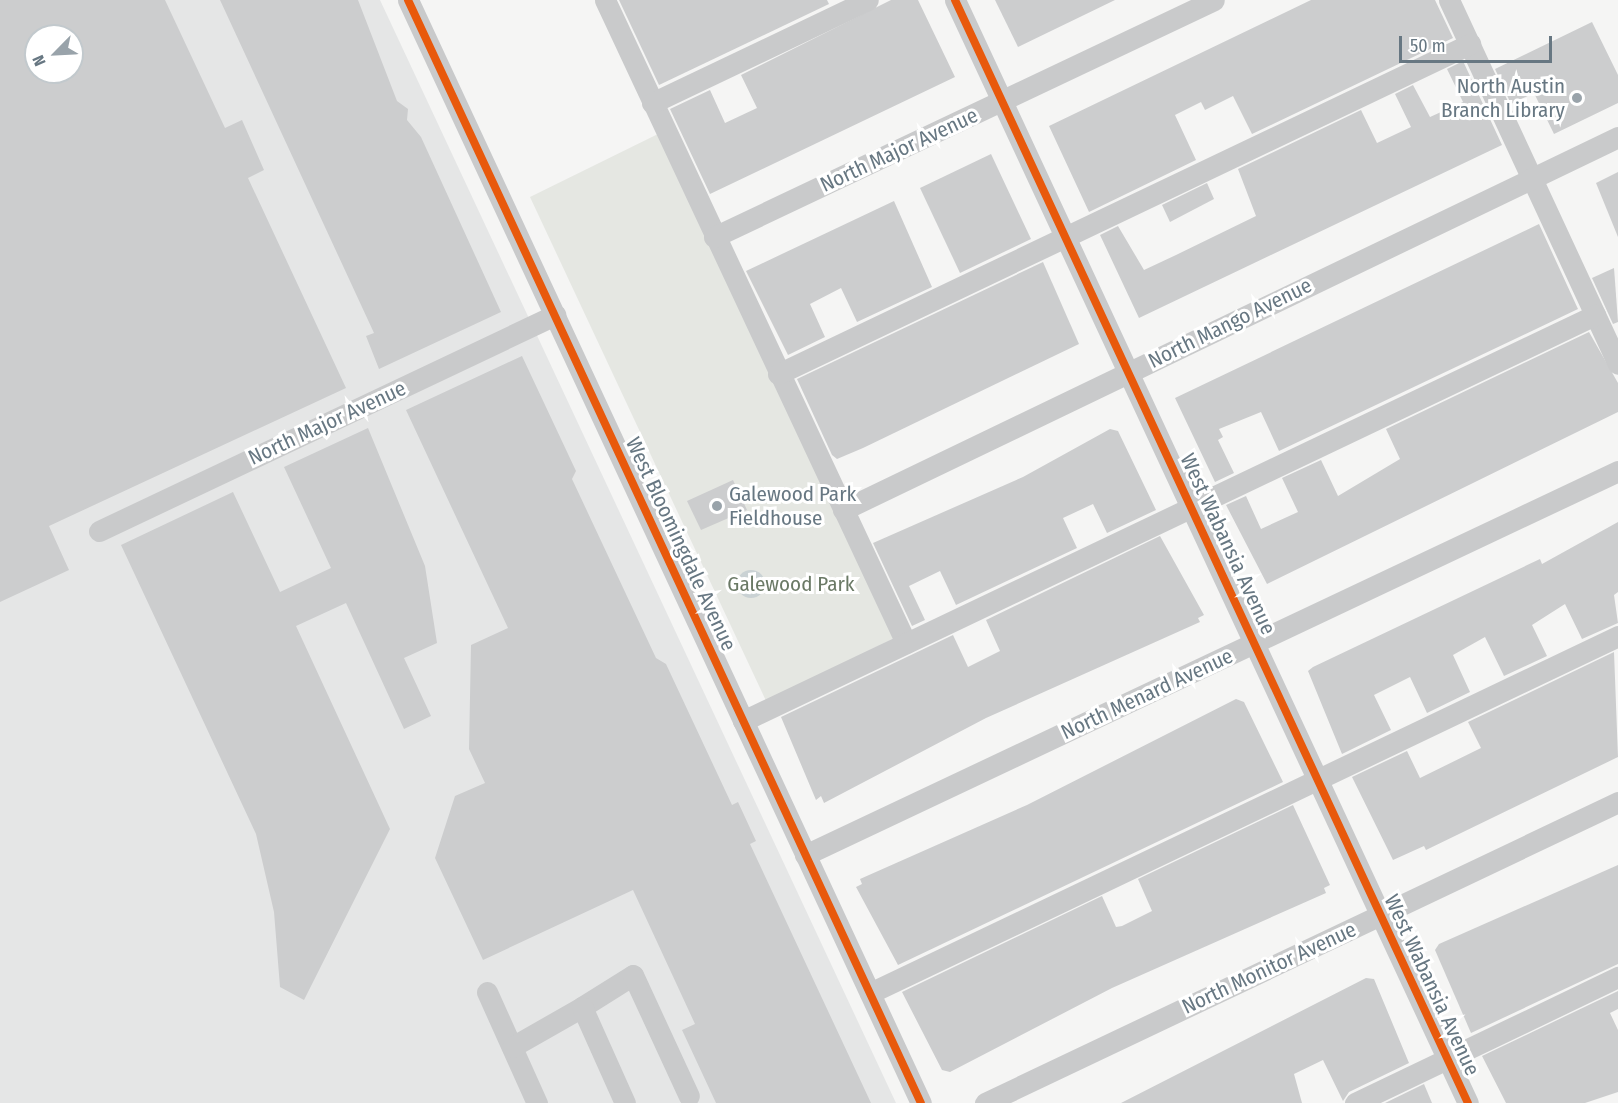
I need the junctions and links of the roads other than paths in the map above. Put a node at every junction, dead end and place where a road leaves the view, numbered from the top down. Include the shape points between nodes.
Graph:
1 (408, 0) edge
2 (605, 0) edge
3 (868, 0) edge
4 (955, 0) edge
5 (1214, 0) edge
6 (1449, 0) edge
7 (1470, 44) junction
8 (1002, 101) junction
9 (652, 103) junction
10 (1618, 136) edge
11 (1532, 178) junction
12 (714, 237) junction
13 (1065, 237) junction
14 (555, 315) junction
15 (1595, 315) junction
16 (1618, 364) edge
17 (1128, 372) junction
18 (778, 374) junction
19 (1618, 471) edge
20 (1191, 508) junction
21 (843, 510) junction
22 (99, 531) dead end
23 (1618, 636) edge
24 (906, 643) junction
25 (1254, 643) junction
26 (743, 721) junction
27 (1317, 780) junction
28 (1618, 802) edge
29 (806, 855) junction
30 (1380, 915) junction
31 (1618, 977) edge
32 (488, 992) dead end
33 (870, 993) junction
34 (582, 1007) junction
35 (512, 1047) junction
36 (1447, 1059) junction
37 (689, 1096) dead end
38 (537, 1103) edge
39 (625, 1103) edge
40 (921, 1103) edge
41 (985, 1103) edge
42 (1355, 1103) edge
43 (1468, 1103) edge

1 - 14 street, West Bloomingdale Avenue
2 - 9 street
3 - 9 street
4 - 8 street, West Wabansia Avenue
5 - 8 street, North Major Avenue
6 - 7 street
7 - 11 street
7 - 13 street
8 - 12 street, North Major Avenue
8 - 13 street, West Wabansia Avenue
9 - 12 street
10 - 11 street, North Mango Avenue
11 - 15 street
11 - 17 street, North Mango Avenue
12 - 18 street
13 - 17 street, West Wabansia Avenue
13 - 18 street
14 - 22 street, North Major Avenue
14 - 26 street, West Bloomingdale Avenue
15 - 16 street
15 - 20 street
17 - 20 street, West Wabansia Avenue
17 - 21 street, North Mango Avenue
18 - 21 street
19 - 25 street, North Menard Avenue
20 - 24 street
20 - 25 street, West Wabansia Avenue
21 - 24 street
23 - 27 street
24 - 26 street
25 - 27 street, West Wabansia Avenue
25 - 29 street, North Menard Avenue
26 - 29 street, West Bloomingdale Avenue
27 - 30 street, West Wabansia Avenue
27 - 33 street
28 - 30 street, North Monitor Avenue
29 - 33 street, West Bloomingdale Avenue
30 - 36 street, West Wabansia Avenue
30 - 41 street, North Monitor Avenue
31 - 36 street
32 - 35 street
33 - 40 street, West Bloomingdale Avenue
34 - 35 street
34 - 37 street via 633,975
34 - 39 street
35 - 38 street
36 - 42 street
36 - 43 street, West Wabansia Avenue

